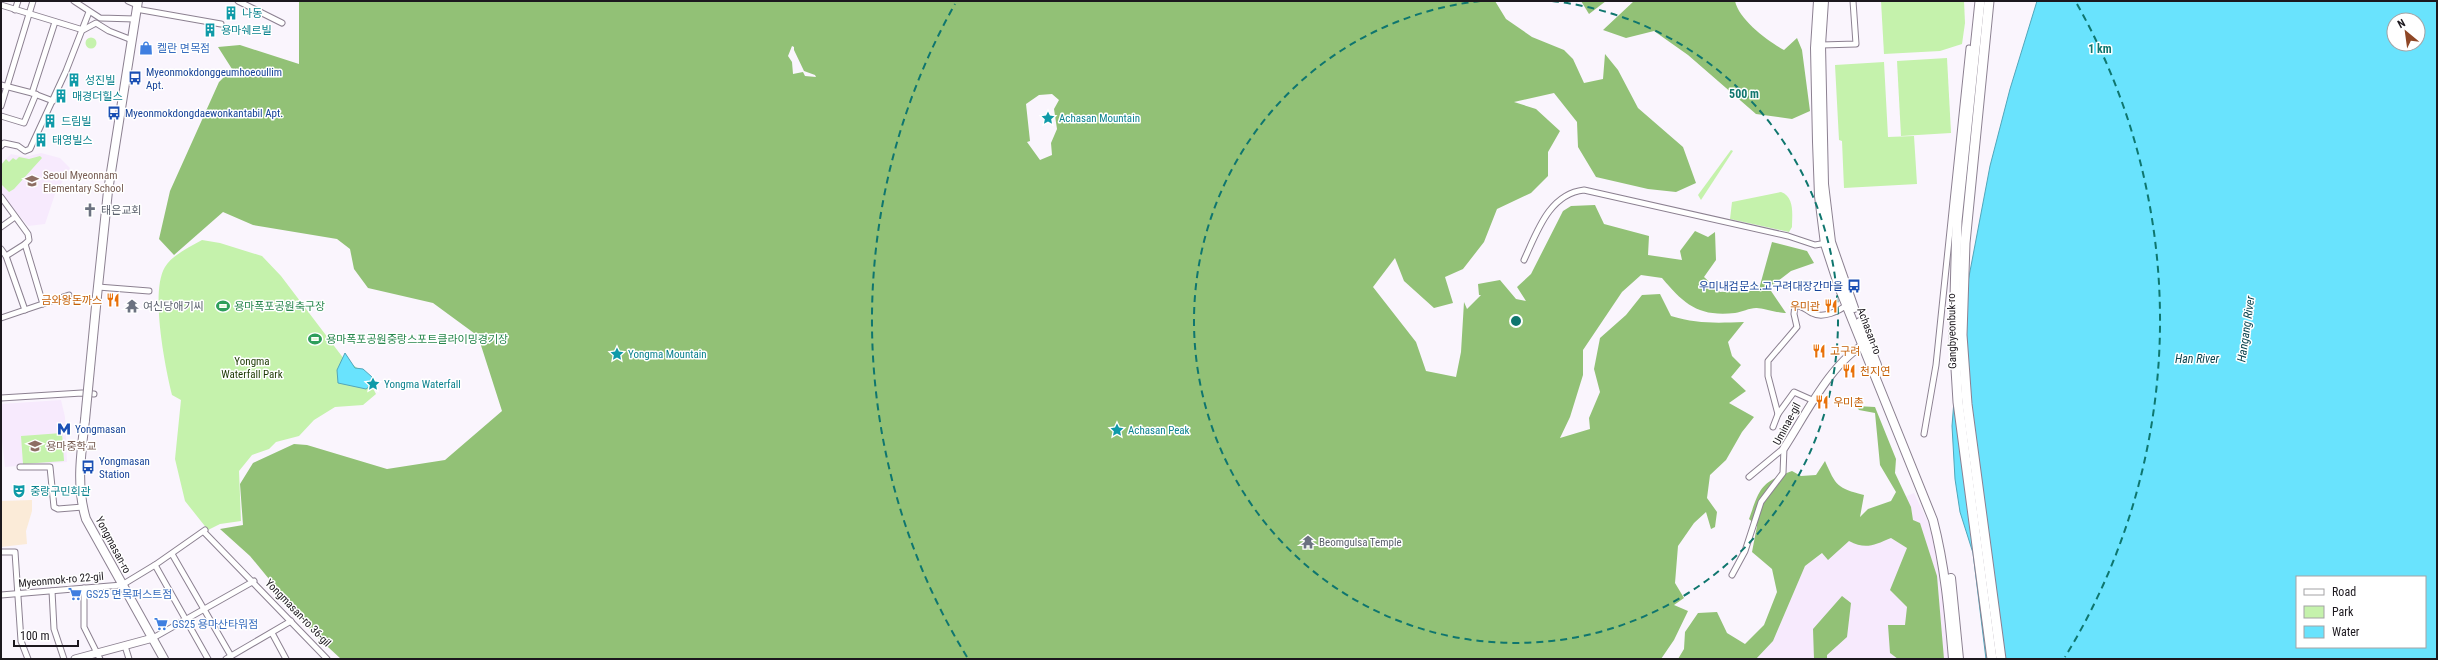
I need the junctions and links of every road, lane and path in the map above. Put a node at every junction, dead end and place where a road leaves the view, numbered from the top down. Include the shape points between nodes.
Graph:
1 (18, 1) edge
2 (33, 1) edge
3 (74, 1) edge
4 (128, 1) edge
5 (238, 1) edge
6 (1818, 1) edge
7 (1824, 1) edge
8 (1853, 1) edge
9 (1980, 1) edge
10 (1989, 1) edge
11 (247, 3) edge
12 (1, 5) edge
13 (137, 5) edge
14 (15, 10) junction
15 (89, 12) junction
16 (29, 14) junction
17 (135, 19) junction
18 (55, 22) junction
19 (282, 23) dead end
20 (221, 24) dead end
21 (83, 30) junction
22 (132, 40) junction
23 (1821, 45) junction
24 (1976, 46) junction
25 (1, 85) edge
26 (7, 87) junction
27 (34, 94) junction
28 (53, 101) junction
29 (1, 106) edge
30 (1, 116) edge
31 (1, 146) edge
32 (2, 200) edge
33 (1824, 210) junction
34 (15, 217) junction
35 (1, 226) edge
36 (1828, 243) junction
37 (25, 244) junction
38 (1, 249) edge
39 (1831, 254) junction
40 (6, 256) junction
41 (1524, 260) dead end
42 (149, 291) dead end
43 (98, 292) junction
44 (68, 296) dead end
45 (43, 304) junction
46 (1847, 305) junction
47 (25, 310) junction
48 (1, 318) edge
49 (1865, 344) junction
50 (94, 394) dead end
51 (1, 398) edge
52 (1812, 400) junction
53 (1778, 414) junction
54 (1773, 427) dead end
55 (1924, 434) dead end
56 (1784, 448) junction
57 (20, 467) dead end
58 (1749, 476) dead end
59 (83, 507) junction
60 (1, 552) edge
61 (172, 554) junction
62 (155, 565) junction
63 (1732, 575) dead end
64 (254, 581) junction
65 (122, 585) junction
66 (84, 588) junction
67 (52, 591) junction
68 (19, 593) junction
69 (1, 595) edge
70 (204, 609) junction
71 (186, 619) junction
72 (291, 621) junction
73 (272, 633) junction
74 (153, 638) junction
75 (124, 646) junction
76 (98, 656) edge
77 (231, 656) junction
78 (28, 659) edge
79 (64, 659) edge
80 (75, 659) edge
81 (129, 659) edge
82 (164, 659) edge
83 (208, 659) edge
84 (226, 659) edge
85 (286, 659) edge
86 (327, 659) edge
87 (1954, 659) edge
88 (1960, 659) edge
89 (1992, 659) edge
90 (2001, 659) edge

1 - 14 street
2 - 16 street
3 - 15 street
4 - 13 street
5 - 11 street
6 - 33 main road, Achasan-ro via 1815,48
7 - 23 main road, Achasan-ro
8 - 23 street via 1856,44
9 - 24 highway, Gangbyeonbuk-ro
10 - 24 highway, Gangbyeonbuk-ro
11 - 19 street
12 - 14 street
13 - 17 main road, Yongmasan-ro
13 - 20 street
14 - 16 street
15 - 17 street via 100,18
15 - 21 street
16 - 18 street
16 - 26 street
17 - 22 main road, Yongmasan-ro
18 - 21 street
18 - 27 street
21 - 22 street via 96,23
21 - 28 street
22 - 43 main road, Yongmasan-ro via 108,190
23 - 33 main road, Achasan-ro
24 - 55 street via 1936,365
24 - 89 highway, Gangbyeonbuk-ro via 1956,221 1954,336 1958,402
24 - 90 highway, Gangbyeonbuk-ro via 1962,335 1967,404
25 - 26 street
26 - 27 street
26 - 29 street
27 - 28 street
27 - 30 street via 24,123
28 - 31 street via 30,149 25,151 18,146 4,143
32 - 34 street
33 - 36 main road, Achasan-ro
34 - 35 street
34 - 37 street via 28,234 29,240
36 - 39 main road, Achasan-ro
36 - 41 street via 1815,245 1788,236 1584,190 1562,198 1548,212
37 - 40 street
37 - 45 street
38 - 40 street
39 - 46 main road, Achasan-ro
39 - 49 main road, Achasan-ro
40 - 47 street
42 - 43 street
43 - 59 main road, Yongmasan-ro, bridge via 80,467
44 - 45 street
45 - 47 street
46 - 49 main road, Achasan-ro
46 - 53 street via 1836,313 1813,314 1802,306 1795,305 1797,327 1768,361 1768,376
47 - 48 street
49 - 52 street, Uminae-gil via 1855,349
49 - 87 main road, Achasan-ro via 1933,520 1942,554
49 - 88 main road, Achasan-ro via 1936,515 1953,591
50 - 51 street via 64,393
52 - 53 street via 1794,392
52 - 56 street, Uminae-gil
53 - 54 street
56 - 58 street
56 - 63 street, Uminae-gil via 1783,472 1761,502 1745,551
57 - 59 street via 50,467 54,506
59 - 65 main road, Yongmasan-ro via 90,528
60 - 68 street via 15,551
61 - 62 street
61 - 64 street, Yongmasan-ro 36-gil via 205,531
61 - 70 street
62 - 65 street
62 - 71 street
64 - 70 street, Yongmasan-ro 36-gil
64 - 72 street, Yongmasan-ro 36-gil
65 - 66 street, Myeonmok-ro 22-gil
65 - 74 main road, Yongmasan-ro
66 - 67 street, Myeonmok-ro 22-gil
66 - 76 street via 84,627
67 - 68 street, Myeonmok-ro 22-gil
67 - 79 street via 54,630
68 - 69 street, Myeonmok-ro 22-gil
68 - 78 street via 21,641
70 - 71 street, Yongmasan-ro 36-gil
70 - 77 street
71 - 74 street, Yongmasan-ro 36-gil
71 - 83 street
72 - 73 street
72 - 86 street, Yongmasan-ro 36-gil
73 - 77 street
73 - 85 street
74 - 75 street
74 - 82 main road, Yongmasan-ro
75 - 76 street
75 - 81 street
76 - 80 street
77 - 84 street

